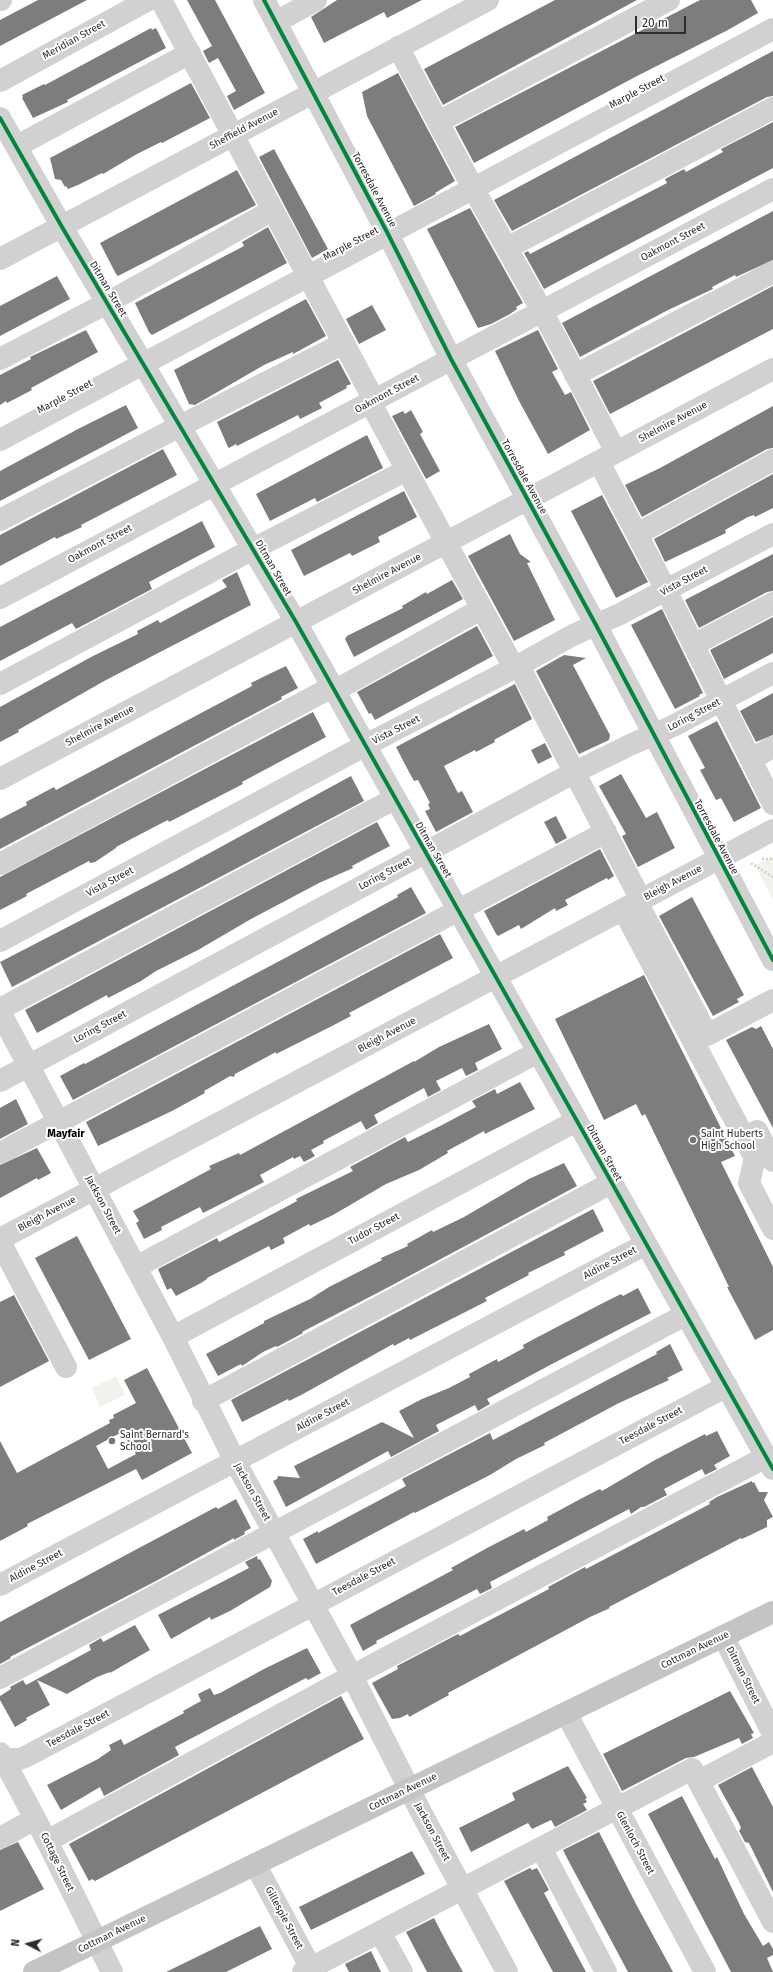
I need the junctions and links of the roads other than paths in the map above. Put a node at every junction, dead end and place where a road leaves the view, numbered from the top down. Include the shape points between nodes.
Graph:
1 (148, 0) edge
2 (161, 0) edge
3 (264, 0) edge
4 (316, 0) edge
5 (488, 0) edge
6 (669, 0) edge
7 (276, 22) junction
8 (773, 30) edge
9 (398, 47) junction
10 (190, 53) junction
11 (0, 81) edge
12 (314, 92) junction
13 (773, 108) edge
14 (0, 118) edge
15 (438, 122) junction
16 (233, 135) junction
17 (17, 146) junction
18 (473, 188) junction
19 (773, 189) edge
20 (273, 210) junction
21 (62, 227) junction
22 (388, 234) junction
23 (507, 248) junction
24 (0, 259) edge
25 (773, 272) edge
26 (308, 276) junction
27 (107, 303) junction
28 (542, 311) junction
29 (344, 343) junction
30 (0, 359) edge
31 (451, 360) junction
32 (144, 364) junction
33 (773, 369) edge
34 (576, 375) junction
35 (372, 401) junction
36 (180, 426) junction
37 (0, 440) edge
38 (607, 457) junction
39 (773, 460) edge
40 (407, 470) junction
41 (214, 483) junction
42 (528, 500) junction
43 (0, 520) edge
44 (637, 534) junction
45 (773, 534) edge
46 (445, 543) junction
47 (253, 549) junction
48 (666, 590) junction
49 (0, 598) edge
50 (773, 603) edge
51 (481, 609) junction
52 (296, 622) junction
53 (596, 625) junction
54 (693, 645) junction
55 (516, 667) junction
56 (773, 673) edge
57 (0, 684) edge
58 (333, 689) junction
59 (721, 701) junction
60 (653, 736) junction
61 (364, 746) junction
62 (773, 747) edge
63 (751, 759) junction
64 (575, 772) junction
65 (0, 779) edge
66 (394, 799) junction
67 (773, 804) edge
68 (773, 830) edge
69 (606, 832) junction
70 (426, 853) junction
71 (719, 858) junction
72 (0, 864) edge
73 (634, 904) junction
74 (458, 911) junction
75 (0, 941) edge
76 (773, 960) edge
77 (496, 977) junction
78 (773, 1000) edge
79 (0, 1008) edge
80 (0, 1012) edge
81 (707, 1035) junction
82 (538, 1052) junction
83 (28, 1066) junction
84 (0, 1080) edge
85 (576, 1121) junction
86 (59, 1122) junction
87 (0, 1153) edge
88 (773, 1161) edge
89 (611, 1183) junction
90 (95, 1189) junction
91 (773, 1229) edge
92 (0, 1241) edge
93 (646, 1244) junction
94 (136, 1267) junction
95 (685, 1315) junction
96 (173, 1337) junction
97 (66, 1367) dead end
98 (727, 1386) junction
99 (203, 1401) junction
100 (235, 1461) junction
101 (770, 1463) edge
102 (275, 1533) junction
103 (0, 1585) edge
104 (314, 1604) junction
105 (773, 1612) edge
106 (723, 1636) junction
107 (352, 1676) junction
108 (0, 1678) edge
109 (566, 1713) junction
110 (773, 1734) edge
111 (773, 1742) edge
112 (1, 1757) edge
113 (699, 1781) junction
114 (410, 1789) junction
115 (616, 1808) junction
116 (35, 1819) junction
117 (0, 1838) edge
118 (47, 1841) junction
119 (541, 1848) junction
120 (255, 1864) junction
121 (462, 1889) junction
122 (773, 1922) edge
123 (380, 1932) junction
124 (96, 1941) junction
125 (309, 1971) edge
126 (34, 1972) edge
127 (112, 1972) edge
128 (402, 1972) edge
129 (507, 1972) edge
130 (606, 1972) edge
131 (705, 1972) edge

1 - 11 street, Meridian Street
2 - 10 street
3 - 7 street, Torresdale Avenue
4 - 7 street
5 - 9 street, Sheffield Avenue
6 - 15 street
7 - 12 street, Torresdale Avenue
8 - 18 street, Marple Street
9 - 12 street, Sheffield Avenue
9 - 15 street
10 - 16 street
10 - 17 street
12 - 16 street, Sheffield Avenue
12 - 22 street, Torresdale Avenue
13 - 23 street
14 - 17 street, Ditman Street
15 - 18 street
16 - 20 street
16 - 21 street, Sheffield Avenue
17 - 21 street, Ditman Street
18 - 22 street, Marple Street
18 - 23 street
19 - 28 street, Oakmont Street
20 - 26 street
20 - 27 street
21 - 24 street, Sheffield Avenue
21 - 27 street, Ditman Street
22 - 26 street, Marple Street
22 - 31 street, Torresdale Avenue
23 - 28 street
25 - 34 street
26 - 29 street
26 - 32 street, Marple Street
27 - 30 street
27 - 32 street, Ditman Street
28 - 31 street, Oakmont Street
28 - 34 street
29 - 35 street
29 - 36 street
31 - 35 street, Oakmont Street
31 - 42 street, Torresdale Avenue
32 - 36 street, Ditman Street
32 - 37 street, Marple Street
33 - 38 street, Shelmire Avenue
34 - 38 street
35 - 40 street
35 - 41 street, Oakmont Street
36 - 41 street, Ditman Street
36 - 43 street
38 - 42 street, Shelmire Avenue
38 - 44 street
39 - 44 street
40 - 46 street
40 - 47 street
41 - 47 street, Ditman Street
41 - 49 street, Oakmont Street
42 - 46 street, Shelmire Avenue
42 - 53 street, Torresdale Avenue
44 - 48 street
45 - 48 street, Vista Street
46 - 51 street
46 - 52 street, Shelmire Avenue
47 - 52 street, Ditman Street
47 - 57 street
48 - 53 street, Vista Street
48 - 54 street
50 - 54 street
51 - 55 street
51 - 58 street
52 - 58 street, Ditman Street
52 - 65 street, Shelmire Avenue
53 - 55 street, Vista Street
53 - 60 street, Torresdale Avenue
54 - 59 street
55 - 61 street, Vista Street
55 - 64 street
56 - 59 street, Loring Street
58 - 61 street, Ditman Street
58 - 72 street
59 - 60 street, Loring Street
59 - 63 street
60 - 64 street, Loring Street
60 - 71 street, Torresdale Avenue
61 - 66 street, Ditman Street
61 - 75 street, Vista Street
62 - 63 street
63 - 67 street
64 - 69 street
64 - 70 street, Loring Street
66 - 70 street, Ditman Street
66 - 79 street
68 - 71 street, Bleigh Avenue
69 - 73 street
69 - 74 street
70 - 74 street, Ditman Street
70 - 83 street, Loring Street
71 - 73 street, Bleigh Avenue
71 - 76 street, Torresdale Avenue
73 - 77 street, Bleigh Avenue
73 - 81 street
73 - 91 street via 755,1158 749,1183
74 - 77 street, Ditman Street
74 - 86 street
77 - 82 street, Ditman Street
77 - 90 street, Bleigh Avenue
78 - 81 street
80 - 83 street, Jackson Street
81 - 88 street
82 - 85 street, Ditman Street
82 - 94 street
83 - 84 street, Loring Street
83 - 86 street, Jackson Street
85 - 89 street, Ditman Street
85 - 96 street, Tudor Street
86 - 87 street
86 - 90 street, Jackson Street
89 - 93 street, Ditman Street
89 - 99 street
90 - 92 street, Bleigh Avenue
90 - 94 street, Jackson Street
92 - 97 street
93 - 95 street, Ditman Street
93 - 100 street, Aldine Street
94 - 96 street, Jackson Street
95 - 98 street, Ditman Street
95 - 102 street
96 - 99 street, Jackson Street
98 - 101 street, Ditman Street
98 - 104 street, Teesdale Street
99 - 100 street, Jackson Street
100 - 102 street, Jackson Street
100 - 103 street, Aldine Street
101 - 107 street
102 - 104 street, Jackson Street
102 - 108 street
104 - 107 street, Jackson Street
104 - 112 street, Teesdale Street via 20,1759
105 - 106 main road, Cottman Avenue
106 - 109 main road, Cottman Avenue
106 - 110 street, Ditman Street
107 - 114 street, Jackson Street
107 - 118 street
109 - 114 main road, Cottman Avenue
109 - 115 street, Glenloch Street
111 - 113 street
112 - 116 street, Cottage Street
113 - 115 street via 692,1769
113 - 122 street
114 - 120 main road, Cottman Avenue
114 - 121 street, Jackson Street
115 - 119 street
115 - 131 street, Glenloch Street
116 - 117 street
116 - 118 street, Cottage Street
118 - 124 street, Cottage Street
119 - 121 street
119 - 130 street
120 - 124 main road, Cottman Avenue
120 - 125 street, Gillespie Street
121 - 123 street
121 - 129 street, Jackson Street
123 - 125 street
123 - 128 street
124 - 126 main road, Cottman Avenue
124 - 127 street, Cottage Street

